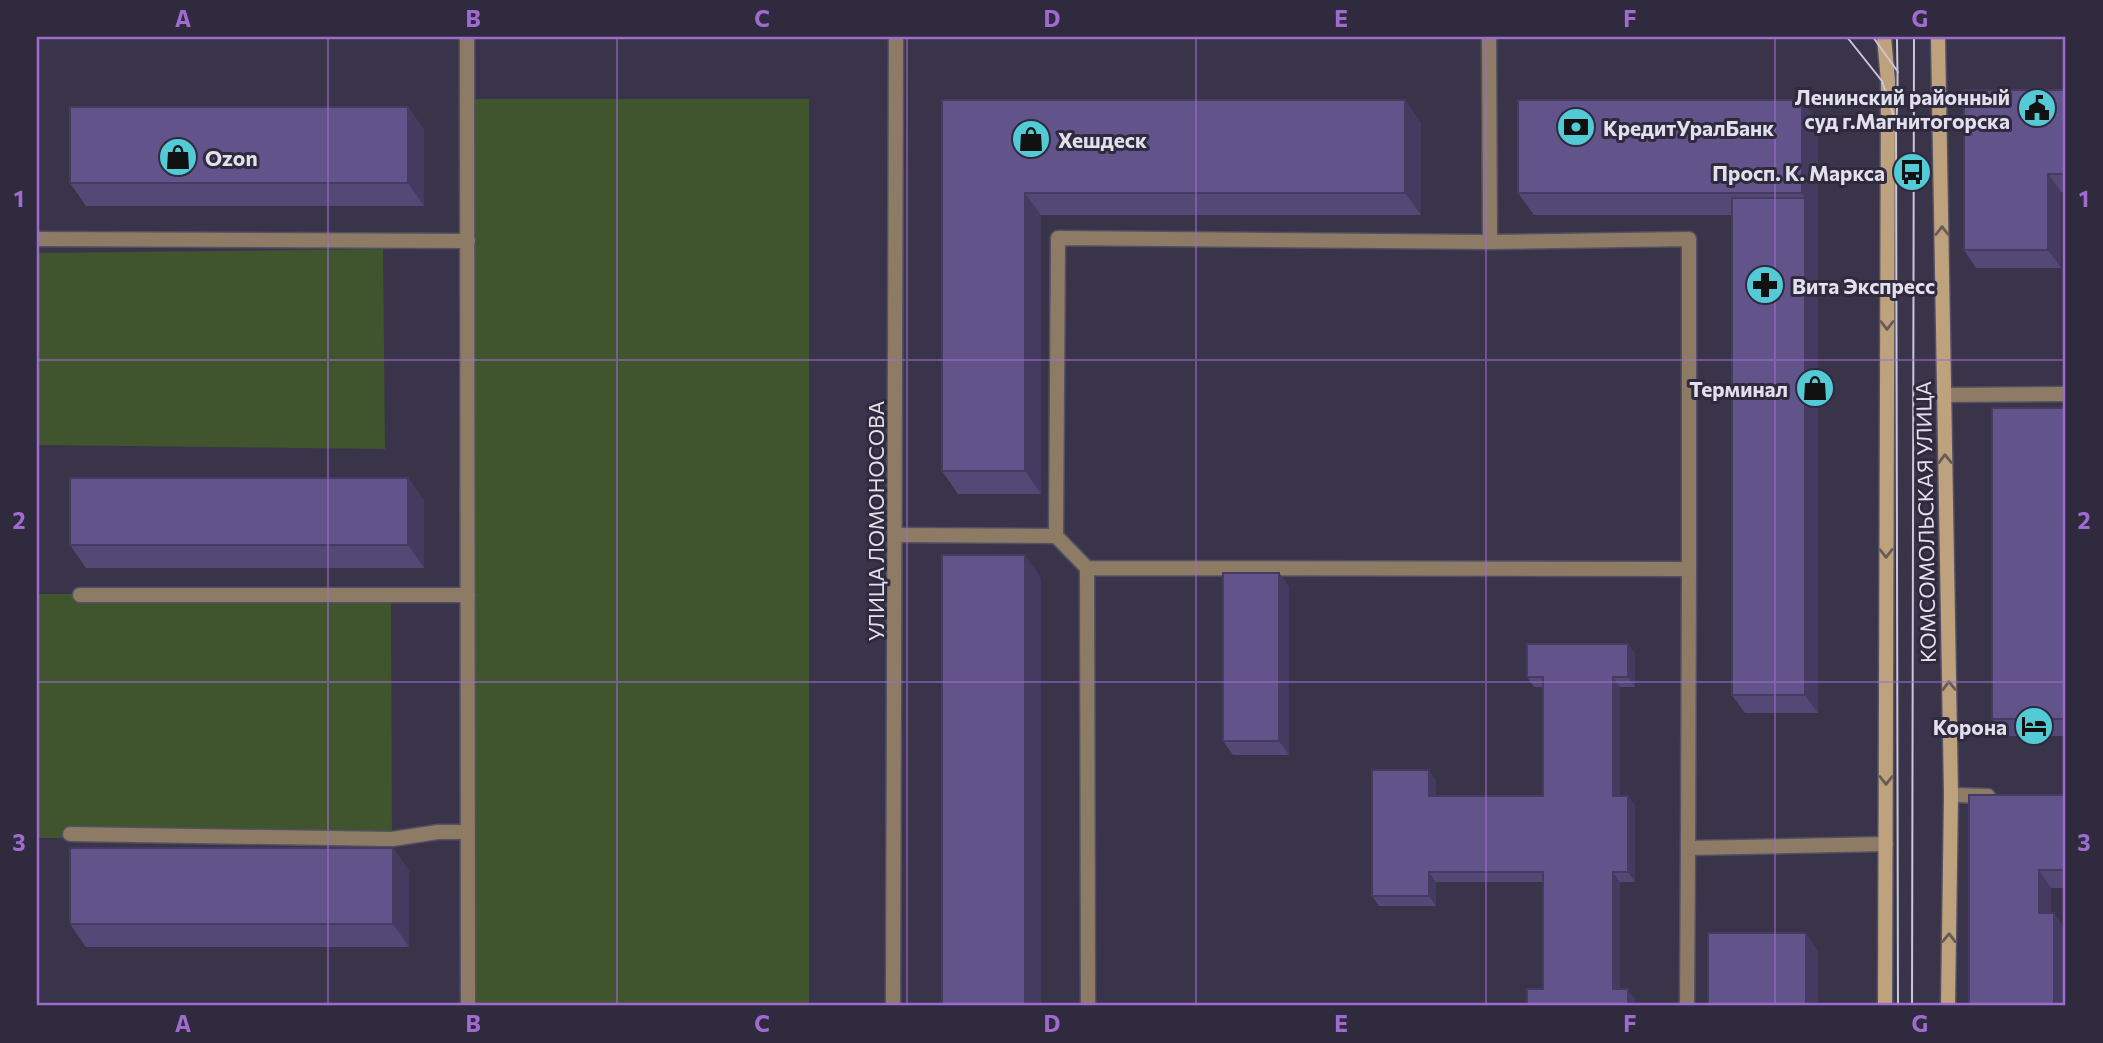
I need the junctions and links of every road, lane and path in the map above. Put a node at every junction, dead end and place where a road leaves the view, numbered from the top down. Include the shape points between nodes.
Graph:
1 (467, 37) edge
2 (896, 37) edge
3 (1489, 37) edge
4 (1884, 37) edge
5 (1938, 37) edge
6 (37, 239) edge
7 (468, 241) junction
8 (1490, 242) junction
9 (2066, 394) edge
10 (1944, 396) junction
11 (896, 535) junction
12 (1056, 536) junction
13 (1087, 568) junction
14 (1689, 569) junction
15 (80, 595) dead end
16 (468, 595) junction
17 (1951, 796) junction
18 (1999, 796) edge
19 (468, 832) junction
20 (70, 834) dead end
21 (1886, 844) junction
22 (1688, 848) junction
23 (468, 1006) edge
24 (893, 1006) edge
25 (1088, 1006) edge
26 (1687, 1006) edge
27 (1885, 1006) edge
28 (1948, 1006) edge

1 - 7 street
2 - 11 street, УЛИЦА ЛОМОНОСОВА
3 - 8 street
4 -> 21 main road, КОМСОМОЛЬСКАЯ УЛИЦА via 1888,81
10 -> 5 main road, КОМСОМОЛЬСКАЯ УЛИЦА
6 - 7 street
7 - 16 street
8 - 12 street via 1058,238
8 - 14 street via 1689,239
9 - 10 street
17 -> 10 main road, КОМСОМОЛЬСКАЯ УЛИЦА
11 - 12 street
11 - 24 street, УЛИЦА ЛОМОНОСОВА
12 - 13 street
13 - 14 street
13 - 25 street
14 - 22 street
15 - 16 street
16 - 19 street
17 - 18 street
28 -> 17 main road, КОМСОМОЛЬСКАЯ УЛИЦА
19 - 20 street via 392,839
19 - 23 street
21 - 22 street
21 - 27 main road, КОМСОМОЛЬСКАЯ УЛИЦА
22 - 26 street

